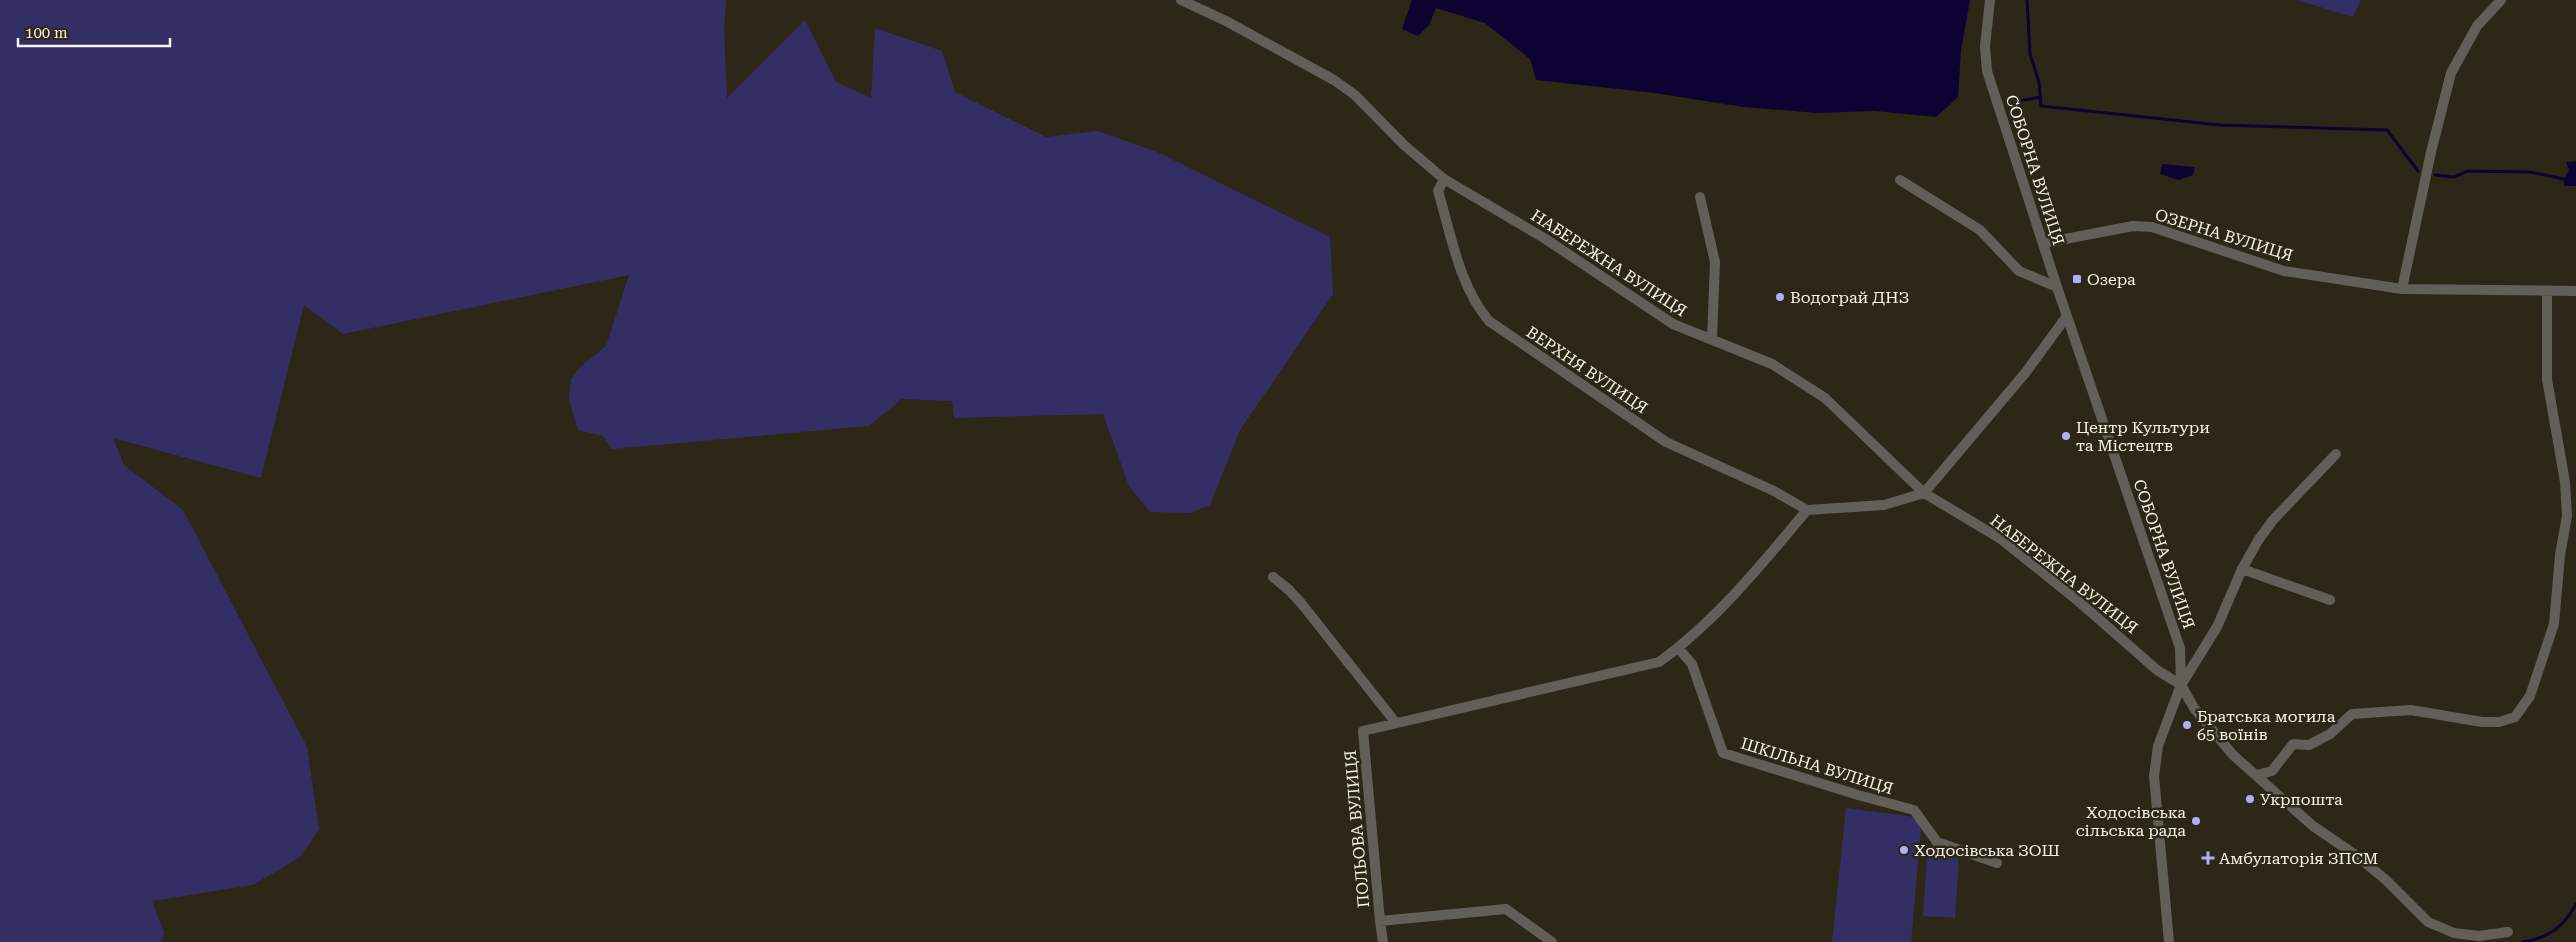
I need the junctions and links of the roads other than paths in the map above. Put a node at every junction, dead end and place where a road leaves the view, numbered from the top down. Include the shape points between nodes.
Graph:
1 (1180, 0) edge
2 (1990, 0) edge
3 (2501, 0) edge
4 (1444, 179) junction
5 (1900, 180) dead end
6 (1700, 197) dead end
7 (2044, 243) junction
8 (2057, 287) junction
9 (2402, 289) junction
10 (2547, 290) junction
11 (2576, 291) edge
12 (2067, 316) junction
13 (1712, 339) junction
14 (2336, 454) dead end
15 (1924, 493) junction
16 (1807, 510) junction
17 (2242, 569) junction
18 (1273, 577) dead end
19 (2330, 600) dead end
20 (1678, 648) junction
21 (2181, 685) junction
22 (1396, 723) junction
23 (2257, 775) junction
24 (1997, 862) dead end
25 (1380, 921) junction
26 (2508, 932) dead end
27 (1383, 942) edge
28 (1552, 942) edge
29 (2169, 942) edge

1 - 4 street, НАБЕРЕЖНА ВУЛИЦЯ via 1226,21 1334,80 1355,95
2 - 7 street, СОБОРНА ВУЛИЦЯ via 1985,38 1987,72
3 - 9 street via 2477,26 2451,73
4 - 13 street, НАБЕРЕЖНА ВУЛИЦЯ via 1544,238 1673,324
4 - 16 street, ВЕРХНЯ ВУЛИЦЯ via 1438,191 1461,267 1474,302 1488,321 1666,442 1774,491
5 - 8 street via 1980,230 2019,271
6 - 13 street via 1715,262
7 - 8 street, СОБОРНА ВУЛИЦЯ
7 - 9 street, ОЗЕРНА ВУЛИЦЯ via 2134,226 2152,227 2284,271
8 - 12 street, СОБОРНА ВУЛИЦЯ
9 - 10 street, ОЗЕРНА ВУЛИЦЯ
10 - 11 street, ОЗЕРНА ВУЛИЦЯ
10 - 23 street via 2547,379 2565,482 2567,516 2554,624 2530,696 2515,717 2499,722 2411,710 2352,714 2330,734 2308,745 2293,744 2272,771
12 - 15 street via 2026,372
12 - 21 street, СОБОРНА ВУЛИЦЯ via 2176,633 2182,660
13 - 15 street, НАБЕРЕЖНА ВУЛИЦЯ via 1772,364 1825,398
14 - 17 street via 2273,520
15 - 16 street via 1884,505
15 - 21 street, НАБЕРЕЖНА ВУЛИЦЯ via 2001,539 2158,670
16 - 20 street via 1761,566
17 - 19 street
17 - 21 street via 2217,628
18 - 22 street via 1289,590
20 - 22 street via 1659,662
20 - 24 street, ШКІЛЬНА ВУЛИЦЯ via 1692,664 1723,753 1914,810 1937,842
21 - 23 street via 2212,731
21 - 29 street, СОБОРНА ВУЛИЦЯ via 2158,746 2154,776
22 - 25 street, ПОЛЬОВА ВУЛИЦЯ via 1362,731
23 - 26 street via 2313,826 2378,874 2428,922 2454,933 2479,936
25 - 27 street
25 - 28 street, ПОЛЬОВА ВУЛИЦЯ via 1506,909

